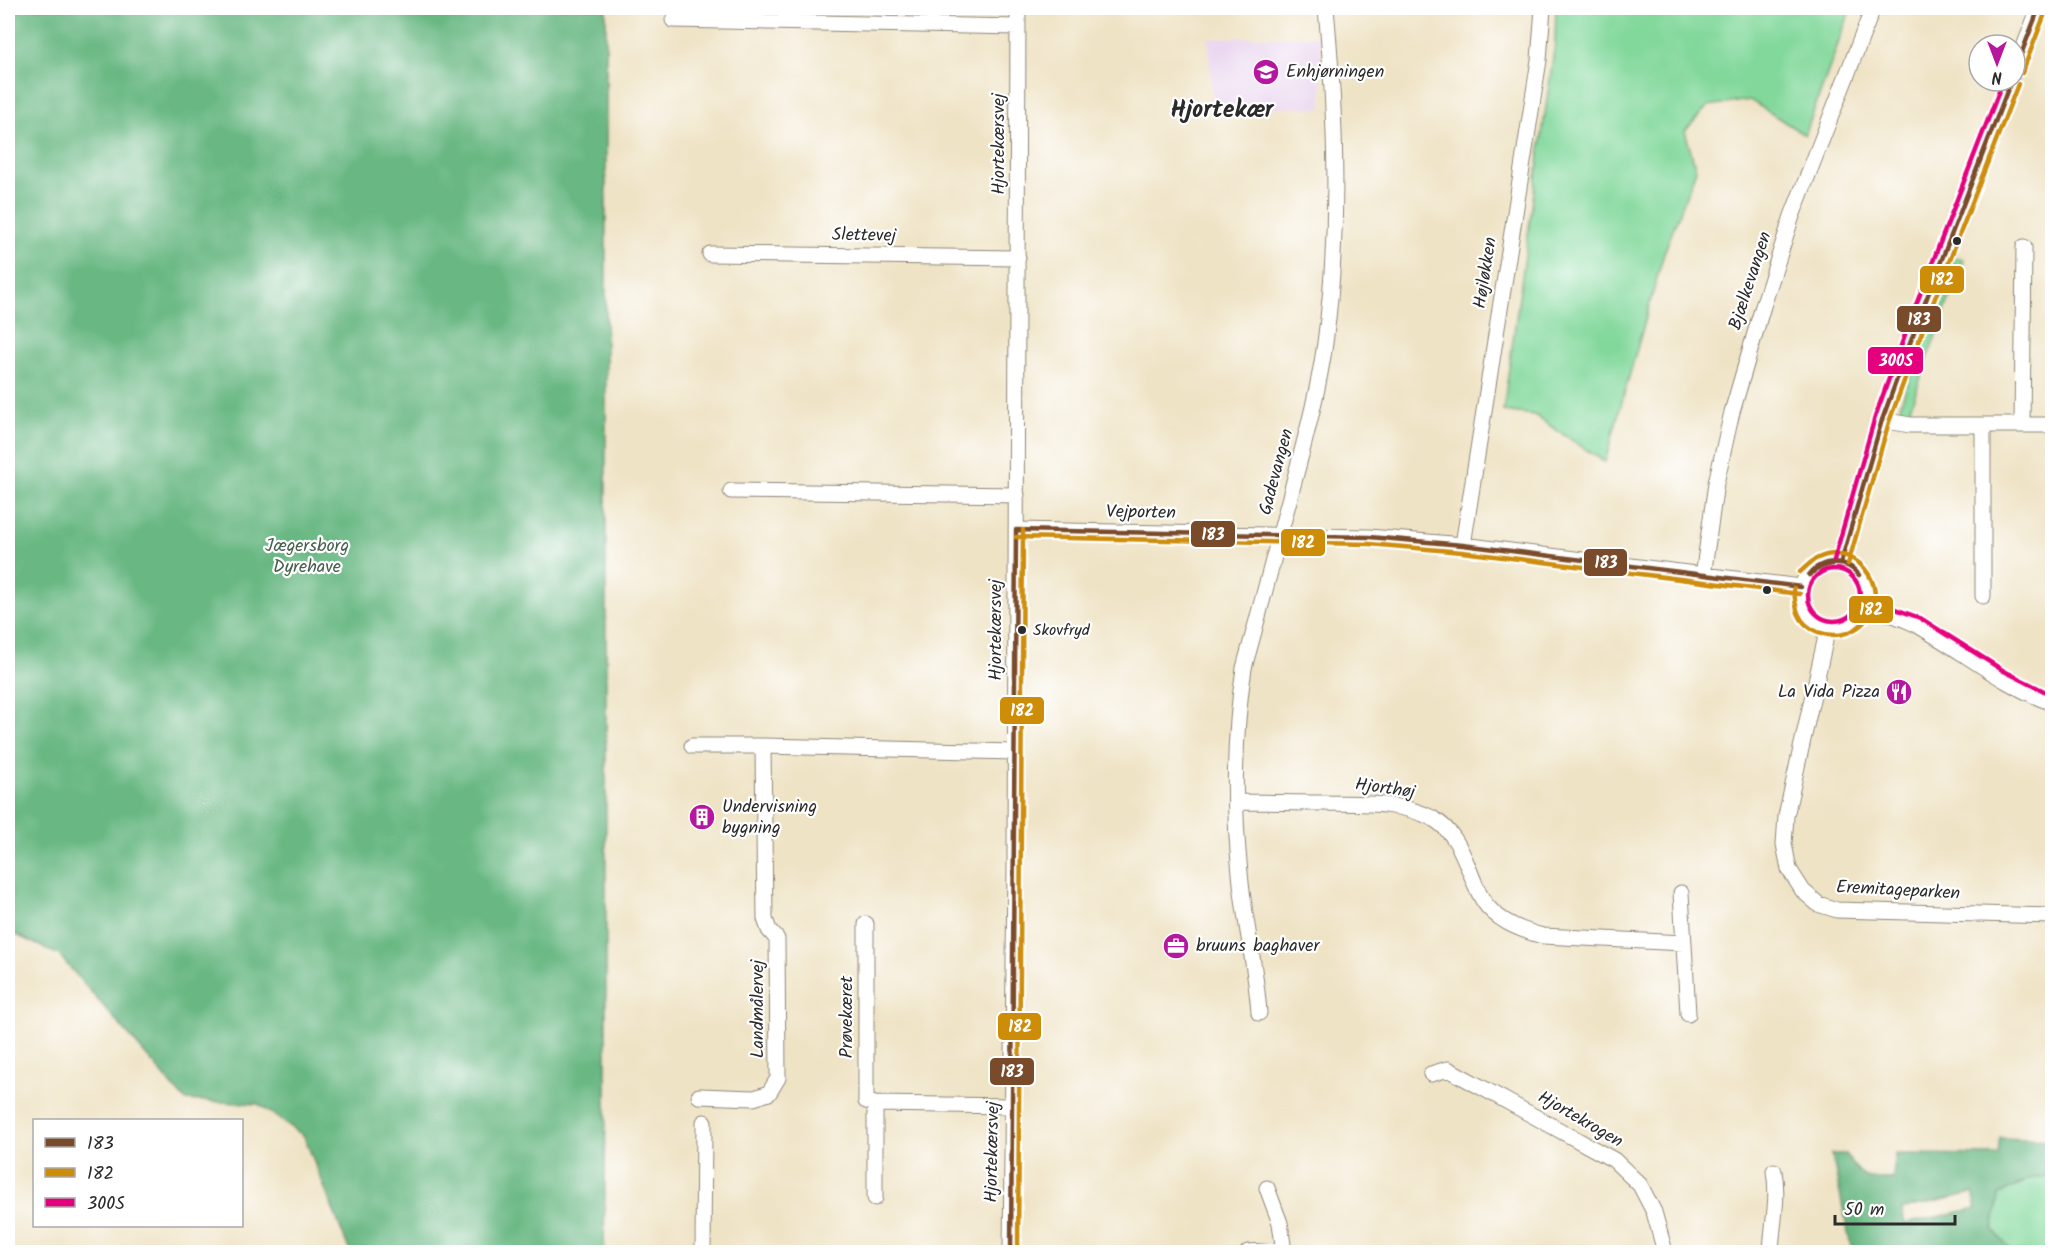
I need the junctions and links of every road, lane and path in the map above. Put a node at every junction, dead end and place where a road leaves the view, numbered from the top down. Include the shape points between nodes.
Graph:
1 (1018, 8) edge
2 (1326, 8) edge
3 (1543, 8) edge
4 (1873, 8) edge
5 (2039, 8) edge
6 (723, 14) edge
7 (674, 20) dead end
8 (1018, 27) junction
9 (2027, 39) edge
10 (2006, 93) edge
11 (2024, 247) dead end
12 (710, 254) dead end
13 (1018, 258) junction
14 (1882, 420) junction
15 (1983, 425) junction
16 (2022, 425) junction
17 (2052, 425) edge
18 (731, 491) dead end
19 (1017, 495) junction
20 (1016, 530) junction
21 (1280, 534) junction
22 (1463, 545) junction
23 (1841, 562) junction
24 (1703, 576) junction
25 (1802, 587) junction
26 (1983, 596) dead end
27 (1866, 606) junction
28 (1826, 627) junction
29 (2052, 703) edge
30 (692, 746) dead end
31 (764, 746) junction
32 (1015, 752) junction
33 (1236, 802) junction
34 (1681, 893) dead end
35 (2052, 916) edge
36 (866, 924) dead end
37 (1684, 943) junction
38 (1259, 1013) dead end
39 (1688, 1014) dead end
40 (1431, 1074) dead end
41 (699, 1096) dead end
42 (875, 1104) junction
43 (1013, 1106) junction
44 (704, 1122) dead end
45 (1774, 1171) dead end
46 (1267, 1188) dead end
47 (875, 1198) dead end
48 (1283, 1251) edge
49 (703, 1252) edge
50 (1011, 1252) edge
51 (1248, 1252) edge
52 (1665, 1252) edge
53 (1771, 1252) edge

1 - 8 street, Hjortekærsvej
2 - 21 street, Gadevangen via 1336,161 1333,266 1325,344 1311,419
3 - 22 street, Højløkken via 1539,60
4 - 24 street, Bjælkevangen via 1792,216 1763,306 1716,483
5 - 9 street
6 - 7 street
6 - 8 street
8 - 13 street, Hjortekærsvej
10 - 14 street
11 - 16 street
12 - 13 street, Slettevej
13 - 19 street, Hjortekærsvej
14 - 15 street via 1910,425
14 - 23 street
15 - 16 street
15 - 26 street
16 - 17 street
18 - 19 street
19 - 20 street, Hjortekærsvej
20 - 21 street, Vejporten
20 - 32 street, Hjortekærsvej
21 - 22 street, Vejporten
21 - 33 street, Gadevangen via 1244,668
22 - 24 street, Vejporten
23 - 25 street via 1821,564 1805,578
23 - 27 street via 1863,578
24 - 25 street, Vejporten
25 - 28 street via 1800,596 1805,612
27 - 28 street via 1849,625
27 - 29 street via 1916,625 2000,678
28 - 35 street, Eremitageparken via 1786,816 1784,844 1789,869 1803,891 1818,904 1837,910
30 - 31 street
31 - 32 street
31 - 41 street, Landmålervej via 765,919 777,939 778,1078 769,1093 753,1098
32 - 43 street, Hjortekærsvej
33 - 37 street, Hjorthøj via 1377,804 1412,810 1434,819 1451,834 1462,850 1480,897 1500,918 1520,930 1543,936
33 - 38 street, Gadevangen via 1239,872 1257,977
34 - 37 street
36 - 42 street, Prøvekæret via 866,1101
37 - 39 street
40 - 52 street, Hjortekrogen via 1448,1069 1614,1160 1640,1185 1654,1212
42 - 43 street
42 - 47 street, Prøvekæret
43 - 50 street, Hjortekærsvej
44 - 49 street
45 - 53 street via 1776,1215
46 - 48 street via 1280,1223
48 - 51 street

